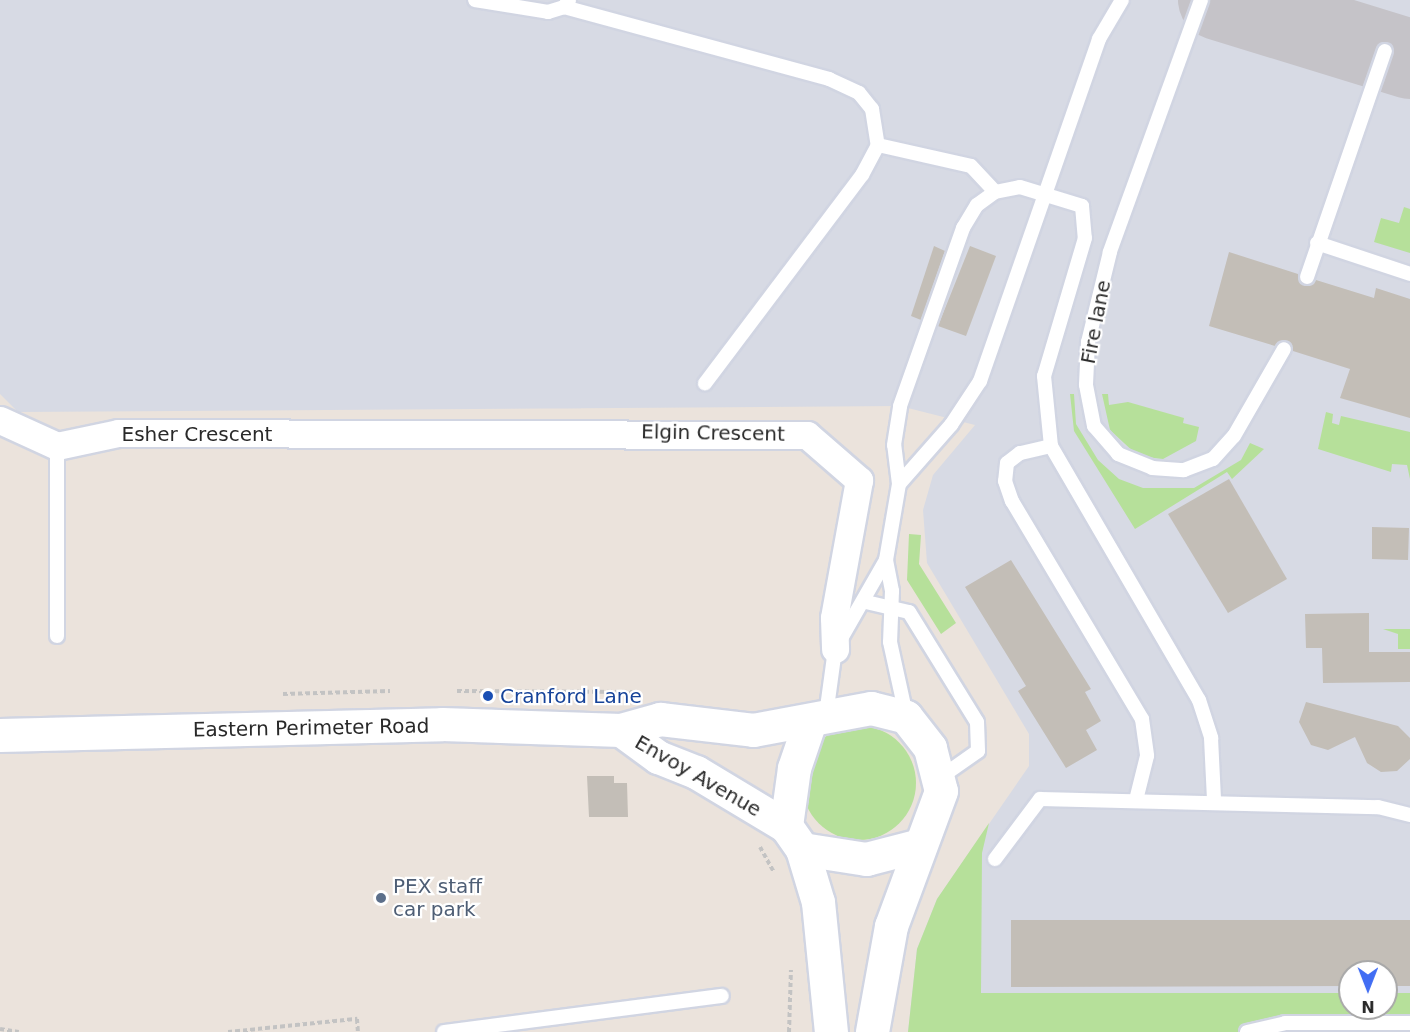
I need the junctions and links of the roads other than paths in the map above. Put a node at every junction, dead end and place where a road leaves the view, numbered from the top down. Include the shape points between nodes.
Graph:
1 (475, 0) edge
2 (1122, 0) edge
3 (1201, 0) edge
4 (567, 4) edge
5 (1385, 51) dead end
6 (878, 145) junction
7 (995, 192) junction
8 (1047, 193) junction
9 (1317, 243) junction
10 (1410, 274) edge
11 (1307, 277) dead end
12 (1284, 349) dead end
13 (705, 383) dead end
14 (0, 420) edge
15 (522, 434) joint
16 (57, 446) junction
17 (1051, 446) junction
18 (899, 484) junction
19 (886, 560) junction
20 (866, 602) junction
21 (892, 604) junction
22 (57, 636) dead end
23 (835, 649) junction
24 (906, 717) junction
25 (818, 718) junction
26 (621, 730) junction
27 (0, 735) edge
28 (941, 777) junction
29 (1136, 800) junction
30 (1214, 800) junction
31 (1410, 816) edge
32 (794, 838) junction
33 (920, 846) junction
34 (995, 859) dead end
35 (722, 996) dead end
36 (1410, 1023) edge
37 (444, 1032) edge
38 (831, 1032) edge
39 (872, 1032) edge
40 (1247, 1032) edge

1 - 4 lane via 548,12
2 - 8 lane via 1100,39
3 - 12 lane, Fire lane via 1107,263 1088,342 1086,385 1094,426 1118,454 1152,468 1184,470 1213,459 1234,436
4 - 6 lane via 829,79 859,93 872,109
5 - 9 lane
6 - 7 lane via 971,166
6 - 13 lane
7 - 8 lane via 1020,187
7 - 18 lane via 977,205 963,228 900,406 894,445
8 - 17 lane via 1082,206 1085,238 1044,376
8 - 18 lane via 980,381 951,425
9 - 10 lane
9 - 11 lane
14 - 16 street
15 - 16 street, Esher Crescent via 118,433
15 - 23 street, Elgin Crescent via 786,433 820,442 854,471 861,495 834,618
16 - 22 lane
17 - 29 lane via 1020,453 1007,463 1005,482 1142,719 1147,756
17 - 30 lane via 1199,700 1211,738
18 - 19 lane
19 - 20 lane
19 - 21 lane
20 - 21 lane
20 - 23 lane
21 - 24 lane via 890,642
21 - 28 lane via 909,612 977,722 978,751
23 - 25 lane
24 - 25 street via 871,708
24 - 28 street via 930,748
25 - 26 street, Envoy Avenue via 734,730 660,719
25 - 32 street via 794,768
26 - 27 street, Eastern Perimeter Road via 442,724
26 - 32 street, Envoy Avenue via 658,757 696,772
28 - 33 street via 939,806
29 - 30 lane
29 - 34 lane via 1040,799
30 - 31 lane via 1378,807
32 - 33 street via 866,859
32 - 38 street via 824,937
33 - 39 street via 891,926
35 - 37 lane
36 - 40 lane via 1285,1023

